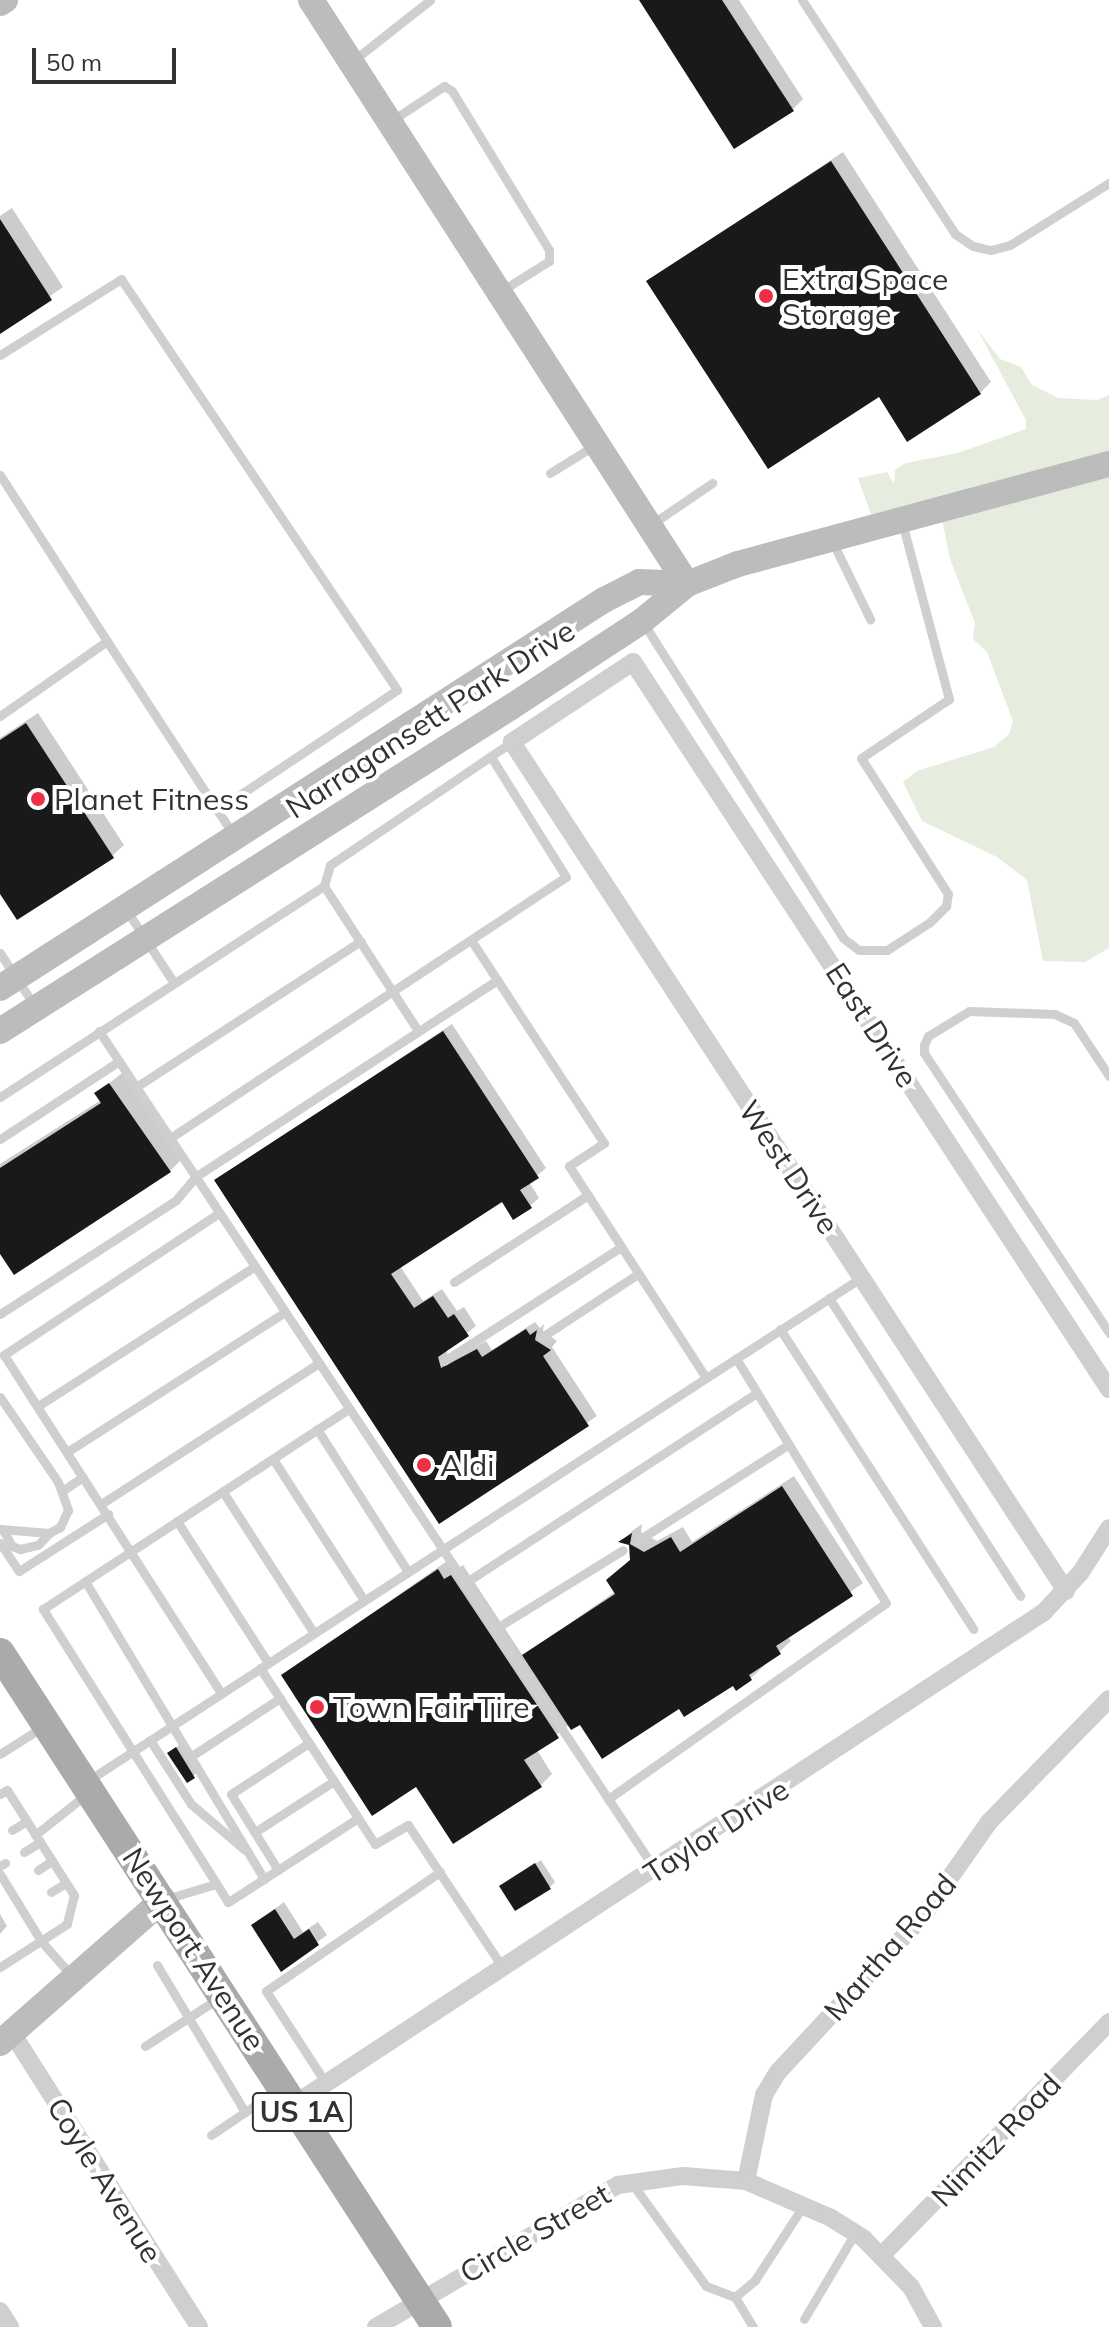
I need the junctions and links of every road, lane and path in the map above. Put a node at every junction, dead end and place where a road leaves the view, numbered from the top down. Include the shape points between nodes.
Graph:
1 (311, 0) edge
2 (430, 0) edge
3 (802, 0) edge
4 (352, 62) junction
5 (391, 121) junction
6 (1109, 183) edge
7 (501, 291) junction
8 (0, 355) edge
9 (597, 443) junction
10 (1107, 468) edge
11 (550, 473) dead end
12 (0, 475) edge
13 (712, 483) dead end
14 (901, 520) junction
15 (650, 526) junction
16 (832, 540) junction
17 (687, 584) junction
18 (870, 619) dead end
19 (642, 621) junction
20 (107, 641) junction
21 (0, 716) edge
22 (512, 742) junction
23 (493, 760) junction
24 (217, 810) junction
25 (235, 838) junction
26 (324, 886) junction
27 (125, 908) junction
28 (145, 938) junction
29 (471, 940) junction
30 (361, 941) junction
31 (0, 953) edge
32 (497, 980) junction
33 (8, 982) edge
34 (174, 983) junction
35 (393, 991) junction
36 (36, 1007) junction
37 (0, 1031) edge
38 (99, 1031) junction
39 (418, 1031) junction
40 (119, 1061) junction
41 (1109, 1076) edge
42 (136, 1087) junction
43 (0, 1097) edge
44 (170, 1138) junction
45 (0, 1139) edge
46 (195, 1177) junction
47 (588, 1195) junction
48 (219, 1213) junction
49 (621, 1247) junction
50 (255, 1266) junction
51 (638, 1274) junction
52 (862, 1277) junction
53 (454, 1282) dead end
54 (829, 1298) junction
55 (3, 1310) edge
56 (285, 1312) junction
57 (780, 1329) junction
58 (1109, 1333) edge
59 (542, 1337) dead end
60 (2, 1356) edge
61 (736, 1358) junction
62 (444, 1361) dead end
63 (319, 1363) junction
64 (706, 1378) junction
65 (1109, 1389) edge
66 (757, 1393) junction
67 (0, 1397) edge
68 (38, 1406) junction
69 (349, 1409) junction
70 (317, 1429) junction
71 (789, 1444) junction
72 (67, 1452) junction
73 (273, 1459) junction
74 (83, 1477) junction
75 (62, 1491) junction
76 (223, 1492) junction
77 (101, 1504) junction
78 (108, 1514) junction
79 (177, 1521) junction
80 (1109, 1528) edge
81 (1, 1530) edge
82 (49, 1533) junction
83 (637, 1541) dead end
84 (0, 1543) edge
85 (442, 1549) junction
86 (623, 1550) dead end
87 (132, 1551) junction
88 (408, 1572) junction
89 (85, 1581) junction
90 (465, 1583) junction
91 (1066, 1591) junction
92 (1020, 1596) dead end
93 (364, 1600) junction
94 (495, 1629) junction
95 (973, 1629) dead end
96 (314, 1633) junction
97 (0, 1653) edge
98 (264, 1665) junction
99 (221, 1693) junction
100 (280, 1698) junction
101 (1109, 1699) edge
102 (47, 1724) junction
103 (174, 1724) junction
104 (150, 1740) junction
105 (309, 1743) junction
106 (133, 1751) junction
107 (0, 1754) edge
108 (193, 1755) junction
109 (334, 1781) junction
110 (88, 1786) junction
111 (0, 1794) edge
112 (608, 1799) junction
113 (358, 1818) junction
114 (27, 1821) junction
115 (12, 1830) dead end
116 (255, 1832) junction
117 (38, 1838) junction
118 (24, 1852) dead end
119 (251, 1855) junction
120 (52, 1861) junction
121 (38, 1870) dead end
122 (278, 1870) junction
123 (656, 1871) junction
124 (440, 1872) junction
125 (0, 1874) edge
126 (264, 1879) junction
127 (66, 1883) junction
128 (216, 1884) junction
129 (51, 1892) dead end
130 (163, 1900) junction
131 (41, 1941) junction
132 (157, 1965) dead end
133 (0, 1967) edge
134 (503, 1968) junction
135 (74, 1978) junction
136 (224, 1995) junction
137 (187, 2019) junction
138 (1109, 2022) edge
139 (6, 2038) edge
140 (145, 2046) dead end
141 (327, 2085) junction
142 (290, 2095) junction
143 (245, 2112) junction
144 (211, 2135) dead end
145 (746, 2181) junction
146 (631, 2182) junction
147 (805, 2203) junction
148 (855, 2233) junction
149 (881, 2256) junction
150 (735, 2297) junction
151 (420, 2300) junction
152 (0, 2311) edge
153 (804, 2319) dead end
154 (10, 2327) edge
155 (199, 2327) edge
156 (376, 2327) edge
157 (437, 2327) edge
158 (753, 2327) edge
159 (933, 2327) edge

1 - 4 street
2 - 4 lane
3 - 6 lane via 955,234 973,246 991,250 1010,245
4 - 5 street
5 - 7 street
5 - 7 lane via 444,86 452,91 549,250 549,261
7 - 9 street
8 - 24 lane via 121,279 397,690
9 - 11 lane
9 - 15 street
10 - 14 street, Narragansett Park Drive
12 - 20 lane
13 - 15 lane
14 - 16 street, Narragansett Park Drive
14 - 19 lane via 949,699 861,758 948,894 946,906 930,922 887,950 859,950 843,938
15 - 17 street
16 - 17 street, Narragansett Park Drive via 738,564
16 - 18 lane
17 - 19 street, Narragansett Park Drive
17 - 25 street, Narragansett Park Drive via 639,582 604,600
19 - 28 street, Narragansett Park Drive
20 - 21 lane
20 - 24 lane
22 - 23 lane
22 - 52 street, West Drive
22 - 65 street, East Drive via 633,662
23 - 26 lane via 330,865
23 - 29 lane via 566,877
24 - 25 lane
25 - 27 street, Narragansett Park Drive
26 - 30 lane
26 - 34 lane
27 - 28 lane
27 - 33 street, Narragansett Park Drive
28 - 34 lane
28 - 36 street, Narragansett Park Drive
29 - 32 lane
29 - 35 lane
30 - 35 lane
30 - 42 lane
31 - 33 lane
32 - 39 lane
32 - 47 lane via 604,1143 569,1166
33 - 36 lane
34 - 38 lane
35 - 39 lane
35 - 44 lane
36 - 37 street, Narragansett Park Drive
38 - 40 lane
38 - 43 lane
39 - 46 lane
40 - 42 lane
40 - 45 lane
41 - 58 lane via 1074,1023 1055,1014 969,1011 928,1036 924,1045 924,1053
42 - 44 lane
44 - 46 lane
46 - 48 lane
46 - 55 lane via 176,1200
47 - 49 lane
47 - 53 lane
48 - 50 lane
48 - 60 lane
49 - 51 lane
49 - 62 lane
50 - 56 lane
50 - 68 lane
51 - 59 lane
51 - 64 lane
52 - 54 lane
52 - 91 street, West Drive
54 - 57 lane
54 - 92 lane
56 - 63 lane
56 - 72 lane
57 - 61 lane
57 - 95 lane
60 - 68 lane
61 - 64 lane
61 - 66 lane
63 - 69 lane
63 - 77 lane
64 - 85 lane
66 - 71 lane
66 - 90 lane
67 - 75 lane
68 - 72 lane
69 - 70 lane
69 - 85 lane
70 - 73 lane
70 - 88 lane
71 - 83 lane
71 - 112 lane via 886,1603
72 - 74 lane
73 - 76 lane
73 - 93 lane
74 - 75 lane
74 - 77 lane
75 - 82 lane via 67,1517
76 - 79 lane
76 - 96 lane
77 - 78 lane
78 - 84 lane via 19,1571
78 - 87 lane
79 - 87 lane
79 - 98 lane
80 - 91 street, Taylor Drive
81 - 82 lane
81 - 82 lane via 20,1549 38,1545
85 - 88 lane
85 - 90 lane
86 - 94 lane
87 - 89 lane
87 - 99 lane
88 - 93 lane
89 - 103 lane
89 - 106 lane via 43,1609
90 - 94 lane
91 - 123 street, Taylor Drive via 1044,1612
93 - 96 lane
94 - 112 lane
96 - 98 lane
97 - 102 main road, Newport Avenue / US 1A
98 - 99 lane
98 - 100 lane
99 - 103 lane
100 - 105 lane
100 - 108 lane
101 - 145 street, Martha Road via 989,1822 923,1916 778,2072 764,2095
102 - 107 lane
102 - 110 main road, Newport Avenue / US 1A
103 - 104 lane
103 - 108 lane
104 - 106 lane
104 - 119 lane via 191,1804
105 - 109 lane
105 - 116 lane via 231,1794
106 - 110 lane
106 - 128 lane
108 - 119 lane
109 - 113 lane
109 - 116 lane
110 - 117 lane
110 - 130 main road, Newport Avenue / US 1A
111 - 114 lane via 7,1790
112 - 123 lane
113 - 122 lane
113 - 124 lane via 375,1844 408,1825
114 - 115 lane
114 - 117 lane
116 - 122 lane
117 - 118 lane
117 - 120 lane
119 - 126 lane
120 - 121 lane
120 - 127 lane
122 - 126 lane
123 - 134 street, Taylor Drive
124 - 134 lane
124 - 141 lane via 266,1991
125 - 131 lane via 27,1907
126 - 128 lane via 228,1902
127 - 129 lane
127 - 131 lane via 74,1895 67,1924
128 - 130 lane
130 - 135 street
130 - 136 main road, Newport Avenue / US 1A
131 - 133 lane
131 - 135 lane
132 - 137 lane
134 - 141 street, Taylor Drive
135 - 139 street
136 - 137 lane
136 - 142 main road, Newport Avenue / US 1A
137 - 140 lane
137 - 143 lane
138 - 149 street, Nimitz Road
139 - 155 street, Coyle Avenue
141 - 142 street, Taylor Drive
142 - 143 lane
142 - 151 main road, Newport Avenue / US 1A
143 - 144 lane
145 - 146 street, Circle Street via 683,2176
145 - 147 street, Circle Street
146 - 150 lane via 706,2286
146 - 151 street, Circle Street via 580,2205
147 - 148 street, Circle Street
147 - 150 lane via 755,2280
148 - 149 street, Circle Street
148 - 153 lane
149 - 159 street, Circle Street via 911,2287
150 - 158 lane
151 - 156 street, Circle Street
151 - 157 main road, Newport Avenue / US 1A
152 - 154 street

